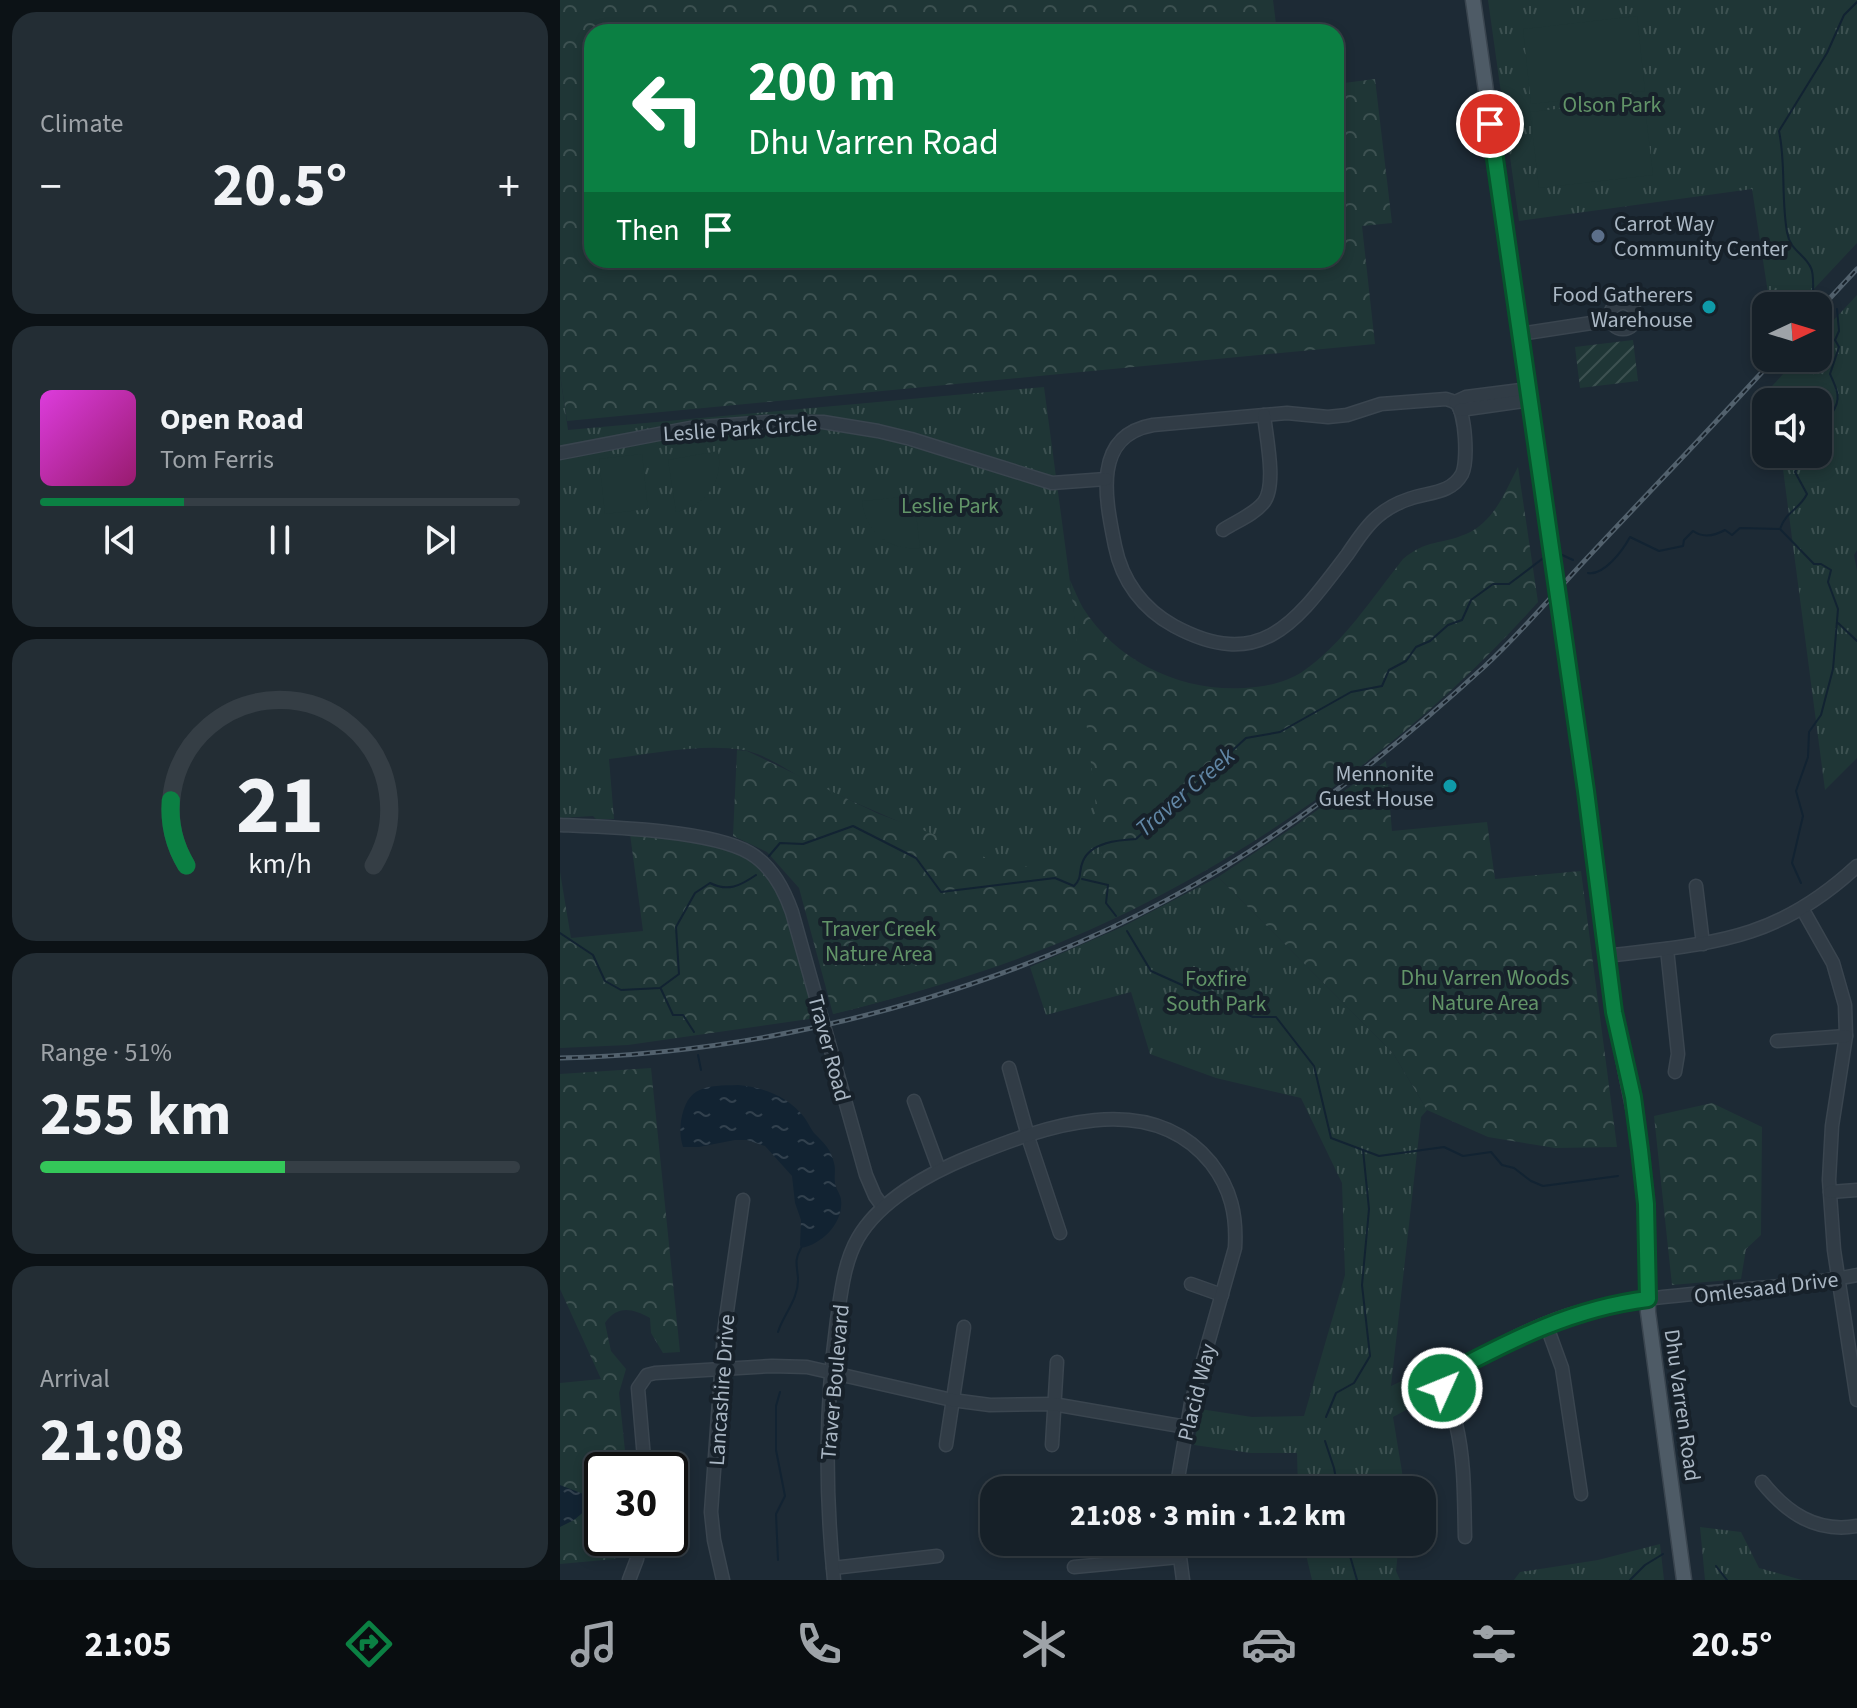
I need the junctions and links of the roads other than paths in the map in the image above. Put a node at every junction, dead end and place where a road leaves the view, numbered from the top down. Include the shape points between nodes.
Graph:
1 (1473, 0) edge
2 (1611, 320) dead end
3 (1520, 334) junction
4 (1529, 395) junction
5 (1458, 406) junction
6 (1264, 415) junction
7 (560, 453) edge
8 (1106, 479) junction
9 (1223, 530) dead end
10 (560, 825) edge
11 (1857, 866) edge
12 (1696, 886) dead end
13 (1803, 910) junction
14 (1703, 944) junction
15 (1667, 949) junction
16 (1607, 956) junction
17 (1846, 1036) junction
18 (1777, 1041) dead end
19 (1009, 1068) dead end
20 (1675, 1072) dead end
21 (914, 1101) dead end
22 (1027, 1134) junction
23 (939, 1169) junction
24 (1857, 1190) edge
25 (1830, 1192) junction
26 (743, 1200) dead end
27 (883, 1207) junction
28 (1060, 1233) dead end
29 (1857, 1275) edge
30 (1839, 1279) junction
31 (1191, 1284) dead end
32 (1222, 1295) junction
33 (1648, 1299) junction
34 (1546, 1324) junction
35 (964, 1327) dead end
36 (1057, 1362) dead end
37 (1854, 1362) edge
38 (721, 1369) junction
39 (830, 1371) junction
40 (952, 1400) junction
41 (1857, 1400) edge
42 (1053, 1404) junction
43 (1186, 1427) junction
44 (946, 1445) dead end
45 (1052, 1445) dead end
46 (643, 1452) edge
47 (1178, 1476) edge
48 (1762, 1482) dead end
49 (1581, 1494) dead end
50 (1857, 1526) edge
51 (1465, 1537) dead end
52 (638, 1556) edge
53 (937, 1556) dead end
54 (1179, 1557) joint
55 (1074, 1567) dead end
56 (833, 1574) edge
57 (629, 1580) edge
58 (723, 1580) edge
59 (1183, 1580) edge
60 (1684, 1580) edge

1 - 3 main road, Dhu Varren Road
2 - 3 street
3 - 4 main road, Dhu Varren Road
4 - 5 street
4 - 16 main road, Dhu Varren Road
5 - 6 street via 1446,399 1381,404 1328,417
5 - 8 street via 1466,461 1456,482 1381,514 1292,622 1251,642 1208,640 1146,607 1119,564
6 - 8 street via 1141,428 1113,451
6 - 9 street via 1268,494 1258,508
7 - 8 street, Leslie Park Circle via 690,428 828,422 911,439 1052,483
10 - 27 street, Traver Road via 719,841 753,854 776,879 792,912 866,1175
11 - 13 street
12 - 14 street
13 - 14 street via 1751,933
13 - 17 street via 1837,975
14 - 15 street
15 - 16 street
15 - 20 street via 1678,1054
16 - 33 main road, Dhu Varren Road via 1643,1172
17 - 18 street
17 - 25 street via 1831,1135
19 - 22 street
21 - 23 street
22 - 23 street, Placid Way
22 - 28 street
22 - 32 street, Placid Way via 1114,1119 1163,1129 1197,1147 1230,1191 1236,1226
23 - 27 street, Placid Way
24 - 25 street
25 - 30 street
26 - 38 street, Lancashire Drive
27 - 39 street, Traver Boulevard via 850,1255
29 - 30 street, Omlesaad Drive
30 - 33 street, Omlesaad Drive
30 - 37 street
31 - 32 street
32 - 43 street, Placid Way
33 - 34 street, Omlesaad Drive
33 - 60 main road, Dhu Varren Road
34 - 49 street via 1562,1368
34 - 51 street, Omlesaad Drive via 1443,1378 1462,1454
35 - 40 street
36 - 42 street
37 - 41 street
38 - 39 street via 793,1366
38 - 46 street via 647,1375 641,1381 637,1397
38 - 58 street, Lancashire Drive via 711,1527
39 - 40 street
39 - 56 street, Traver Boulevard via 826,1456
40 - 42 street
40 - 44 street
42 - 43 street
42 - 45 street
43 - 47 street, Placid Way
48 - 50 street via 1808,1522
52 - 57 street
53 - 56 street, Traver Boulevard
54 - 55 street
54 - 59 street

